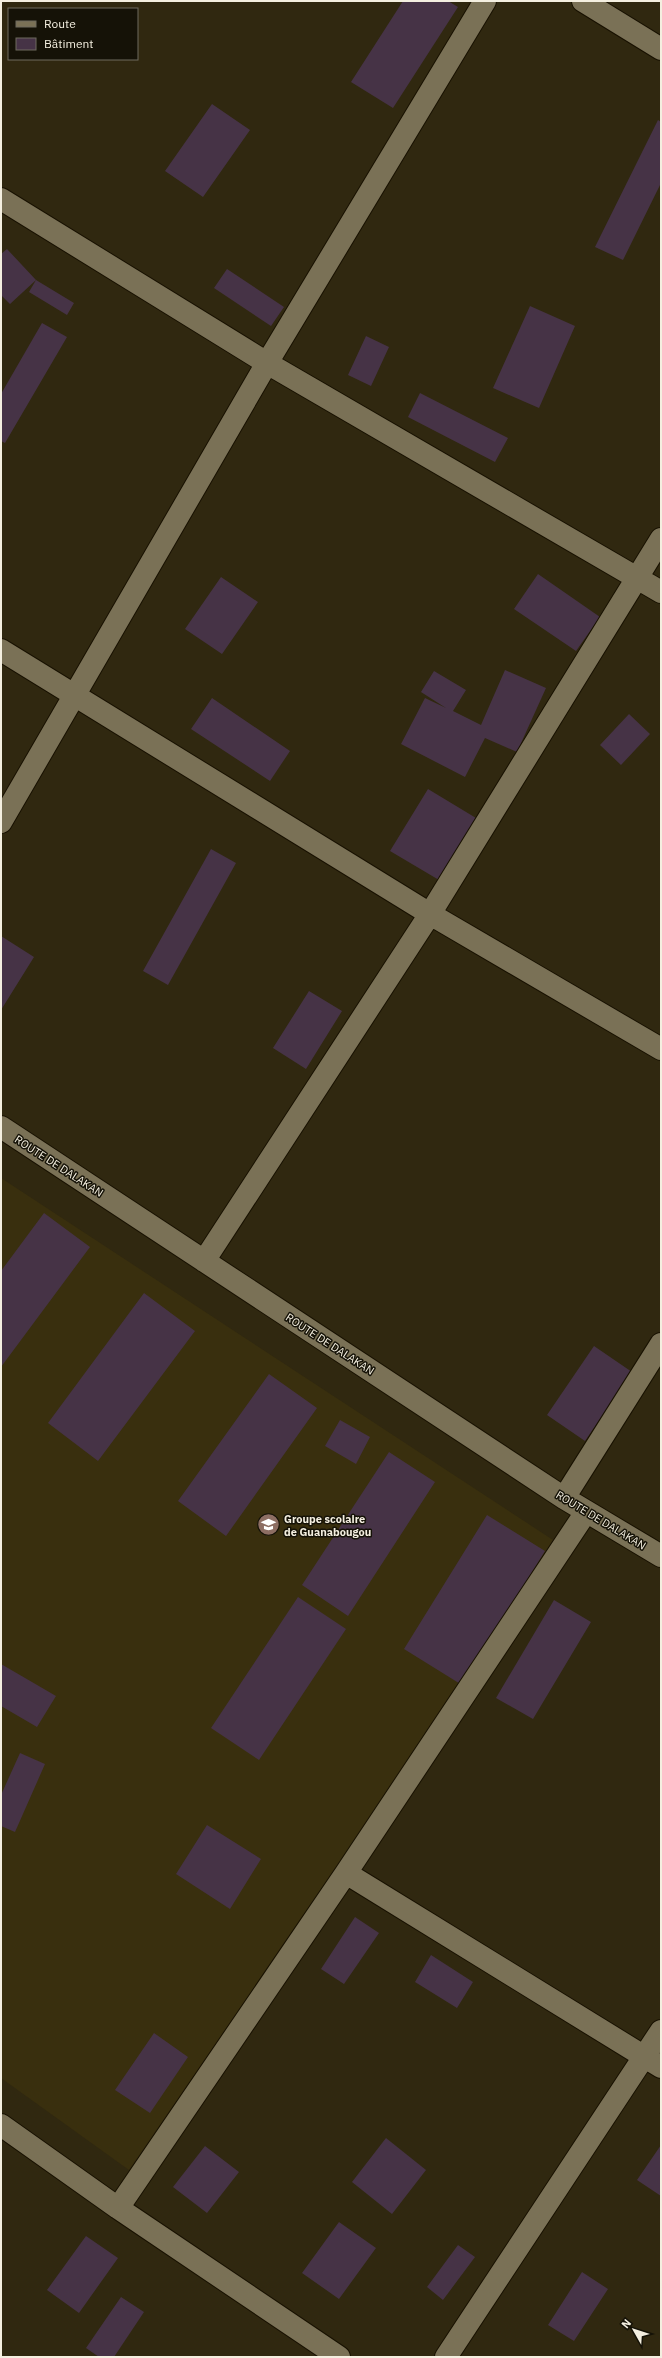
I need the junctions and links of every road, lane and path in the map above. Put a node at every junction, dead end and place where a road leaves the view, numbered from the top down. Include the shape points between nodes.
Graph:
1 (485, 1) edge
2 (583, 1) edge
3 (661, 49) edge
4 (1, 199) edge
5 (267, 363) junction
6 (661, 539) edge
7 (636, 577) junction
8 (661, 592) edge
9 (1, 650) edge
10 (76, 695) junction
11 (1, 822) edge
12 (430, 914) junction
13 (661, 1049) edge
14 (1, 1127) edge
15 (204, 1261) junction
16 (661, 1344) edge
17 (564, 1498) junction
18 (586, 1512) junction
19 (661, 1556) edge
20 (346, 1873) junction
21 (661, 2031) edge
22 (653, 2062) edge
23 (1, 2125) edge
24 (118, 2208) junction
25 (339, 2357) edge
26 (446, 2357) edge

1 - 5 street
2 - 3 street
4 - 5 street
5 - 7 street
5 - 10 street
6 - 7 street
7 - 8 street
7 - 12 street
9 - 10 street
10 - 11 street
10 - 12 street
12 - 13 street
12 - 15 street
14 - 15 street, ROUTE DE DALAKAN
15 - 17 street, ROUTE DE DALAKAN
16 - 17 street
17 - 18 street, ROUTE DE DALAKAN
18 - 19 street, ROUTE DE DALAKAN
18 - 20 street
20 - 22 street
20 - 24 street
21 - 22 street
22 - 26 street
23 - 24 street
24 - 25 street

